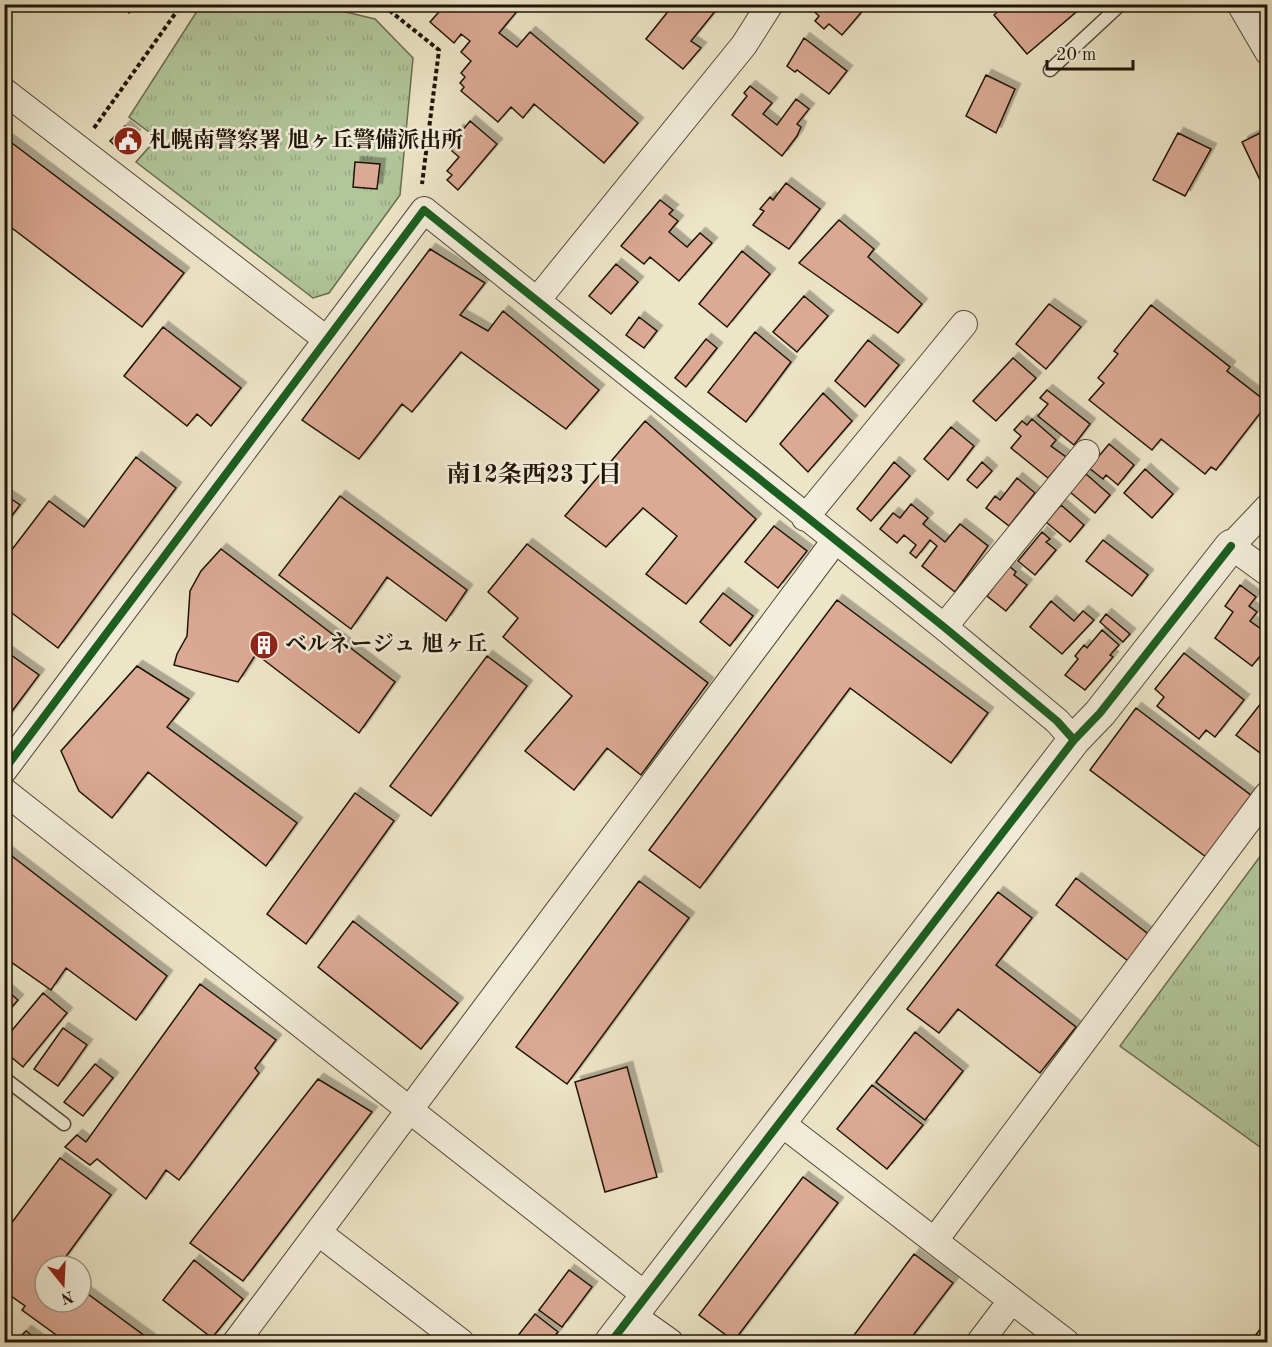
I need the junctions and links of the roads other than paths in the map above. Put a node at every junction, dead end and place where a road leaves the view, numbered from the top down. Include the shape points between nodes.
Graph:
1 (770, 4) edge
2 (1121, 4) edge
3 (1239, 4) edge
4 (1268, 52) edge
5 (1050, 70) dead end
6 (4, 91) edge
7 (538, 299) junction
8 (964, 324) dead end
9 (326, 339) junction
10 (1086, 453) dead end
11 (1268, 507) edge
12 (805, 518) junction
13 (834, 542) junction
14 (1232, 546) junction
15 (1268, 573) edge
16 (944, 627) junction
17 (1074, 740) junction
18 (4, 770) edge
19 (4, 791) edge
20 (1268, 794) edge
21 (4, 1078) edge
22 (410, 1110) junction
23 (781, 1123) junction
24 (64, 1124) dead end
25 (319, 1233) junction
26 (935, 1240) junction
27 (1011, 1301) junction
28 (639, 1305) junction
29 (237, 1342) edge
30 (461, 1342) edge
31 (611, 1342) edge
32 (669, 1342) edge
33 (980, 1342) edge
34 (1066, 1342) edge

1 - 7 street via 744,45
2 - 5 lane
3 - 4 street
6 - 9 street
7 - 9 street via 424,210
7 - 12 street
8 - 12 street
9 - 18 street
10 - 16 street
11 - 14 street
12 - 13 street
13 - 16 street
13 - 22 street
14 - 15 street
14 - 17 street via 1100,713
16 - 17 street via 1057,721
17 - 23 street
19 - 22 street
20 - 26 street
21 - 24 lane
22 - 25 street
22 - 28 street
23 - 26 street
23 - 28 street
25 - 29 street
25 - 30 street
26 - 27 street
27 - 33 street
27 - 34 street
28 - 31 street
28 - 32 street

